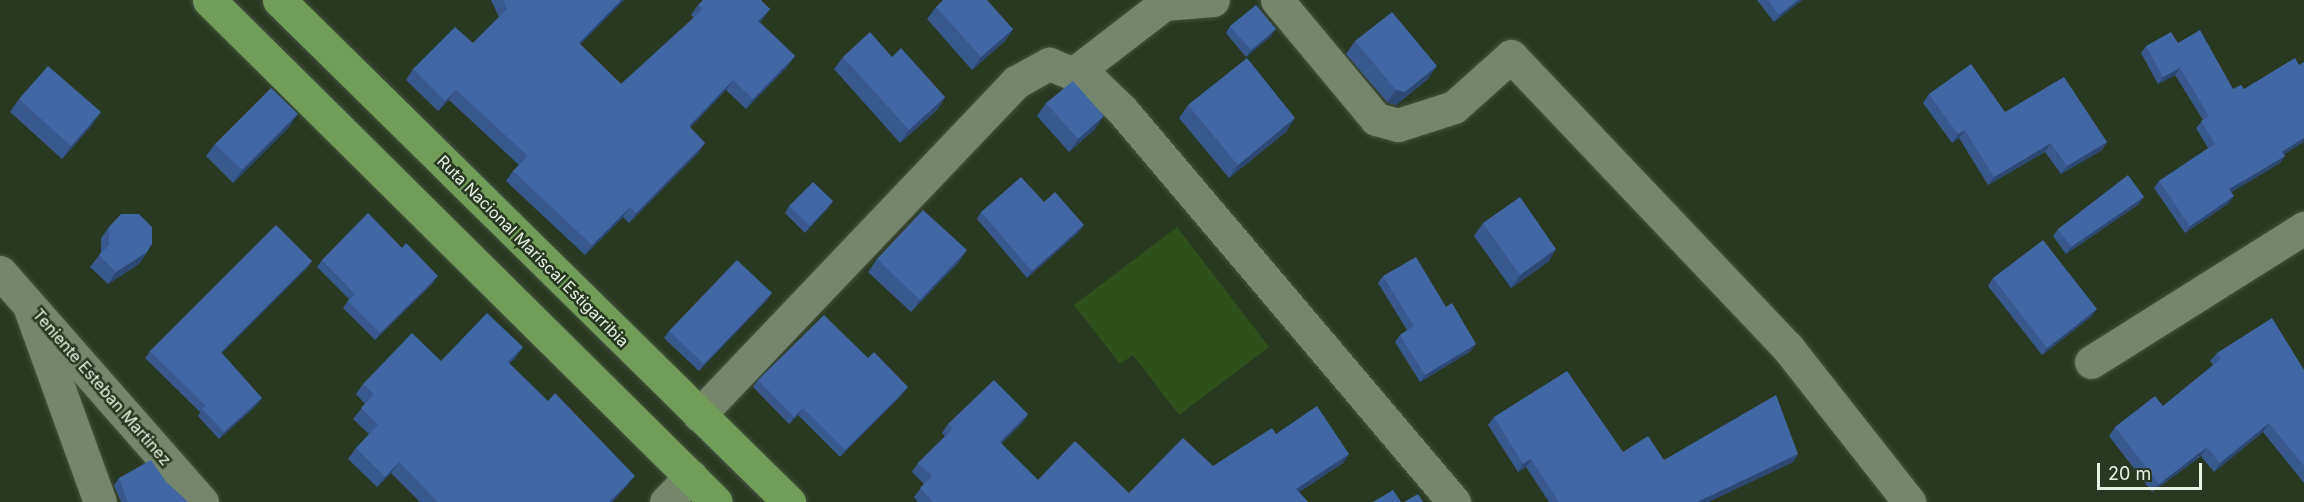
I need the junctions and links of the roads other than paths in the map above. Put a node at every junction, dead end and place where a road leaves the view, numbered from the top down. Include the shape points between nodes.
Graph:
1 (209, 0) edge
2 (279, 0) edge
3 (1214, 0) edge
4 (1277, 0) edge
5 (1073, 74) junction
6 (2304, 228) edge
7 (0, 273) edge
8 (27, 301) junction
9 (2091, 362) dead end
10 (699, 415) junction
11 (691, 476) junction
12 (100, 502) edge
13 (202, 502) edge
14 (666, 502) edge
15 (716, 502) edge
16 (789, 502) edge
17 (1454, 502) edge
18 (1909, 502) edge

1 - 11 highway
2 - 10 highway, Ruta Nacional Mariscal Estigarribia
3 - 5 street via 1164,4
4 - 18 street via 1376,119 1398,125 1454,107 1511,57 1788,348
5 - 10 street via 1049,64 1016,82
5 - 17 street via 1092,81 1122,110
6 - 9 street
7 - 8 street, Teniente Esteban Martinez
8 - 12 street
8 - 13 street, Teniente Esteban Martinez
10 - 16 highway, Ruta Nacional Mariscal Estigarribia
11 - 14 street
11 - 15 highway

